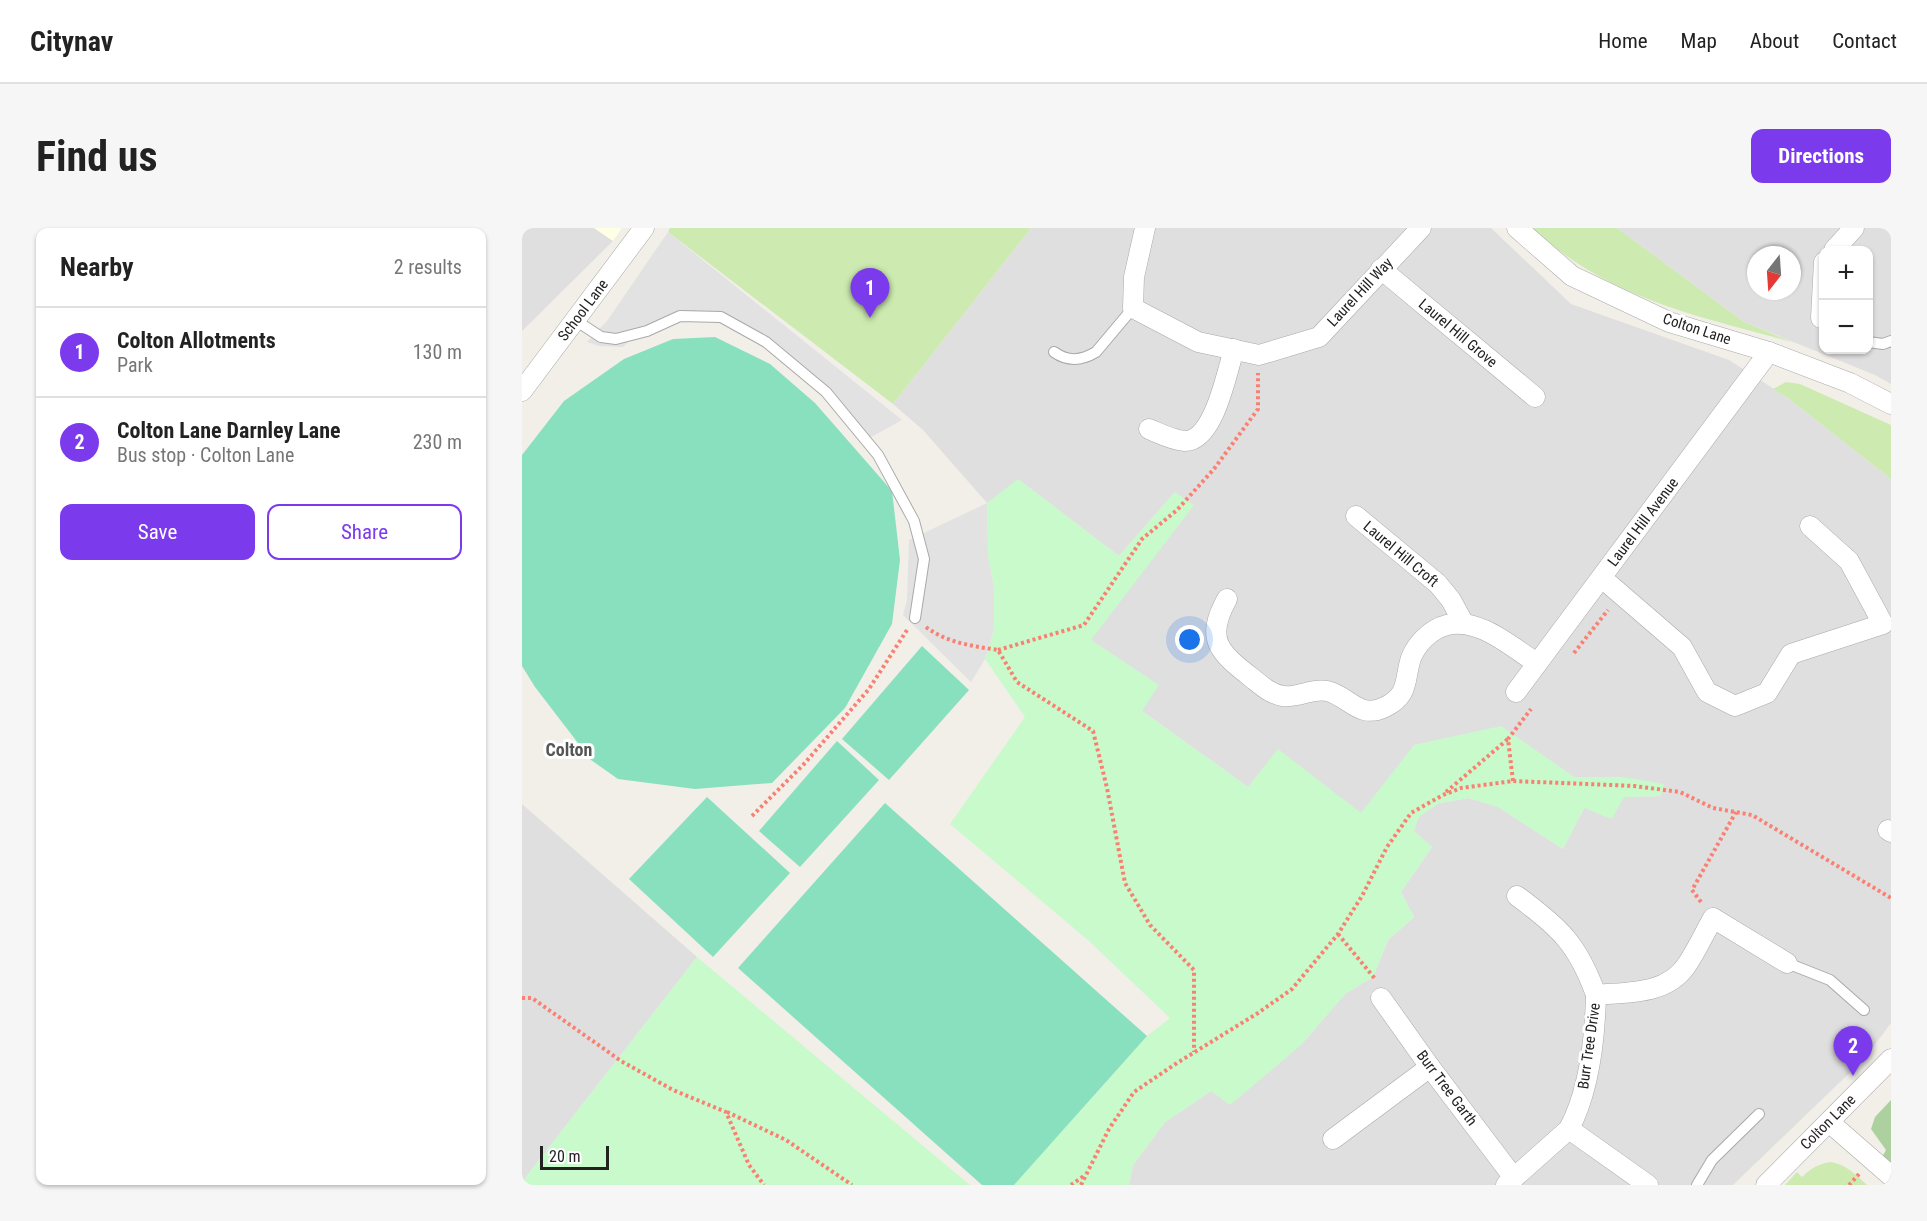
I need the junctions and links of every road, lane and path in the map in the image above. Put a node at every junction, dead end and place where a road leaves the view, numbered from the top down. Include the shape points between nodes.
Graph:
1 (644, 228) edge
2 (1145, 228) edge
3 (1421, 228) edge
4 (1517, 228) edge
5 (1854, 228) edge
6 (1838, 246) edge
7 (1381, 269) junction
8 (1133, 308) junction
9 (575, 320) junction
10 (1891, 341) edge
11 (1873, 343) edge
12 (1234, 349) junction
13 (1054, 352) dead end
14 (1769, 352) junction
15 (1259, 355) junction
16 (522, 391) edge
17 (1535, 397) dead end
18 (1891, 404) edge
19 (1149, 429) dead end
20 (1356, 516) dead end
21 (1810, 526) dead end
22 (1602, 578) junction
23 (1620, 594) junction
24 (1227, 599) dead end
25 (915, 618) junction
26 (1464, 624) junction
27 (998, 650) junction
28 (1569, 660) dead end
29 (1537, 663) junction
30 (1516, 692) dead end
31 (1534, 705) dead end
32 (1508, 738) junction
33 (1513, 781) junction
34 (1443, 795) junction
35 (1736, 812) junction
36 (752, 816) dead end
37 (1517, 896) dead end
38 (1891, 898) edge
39 (1713, 918) junction
40 (1338, 934) junction
41 (1787, 963) joint
42 (1596, 995) junction
43 (522, 998) edge
44 (1381, 998) joint
45 (1864, 1010) dead end
46 (1194, 1053) junction
47 (1891, 1059) edge
48 (1430, 1067) junction
49 (726, 1112) junction
50 (1759, 1114) dead end
51 (1829, 1122) junction
52 (1569, 1129) junction
53 (1333, 1140) dead end
54 (1086, 1174) junction
55 (1891, 1176) edge
56 (1510, 1181) edge
57 (764, 1185) edge
58 (852, 1185) edge
59 (1071, 1185) edge
60 (1081, 1185) edge
61 (1648, 1185) edge
62 (1697, 1185) edge
63 (1766, 1185) edge

1 - 9 street, School Lane
2 - 8 street via 1134,277
3 - 7 street, Laurel Hill Way
4 - 14 street, Colton Lane via 1572,276 1669,322
5 - 6 street
7 - 15 street, Laurel Hill Way via 1319,337
7 - 17 street, Laurel Hill Grove
8 - 12 street via 1198,342
8 - 13 lane via 1088,357 1070,360
9 - 16 street, School Lane
9 - 25 lane via 601,337 616,339 680,316 721,317 766,342 826,392 878,455 914,521 924,559
10 - 11 lane
12 - 15 street
12 - 19 street via 1214,414 1202,434 1188,441 1168,438
14 - 18 street, Colton Lane via 1850,383
14 - 22 street, Laurel Hill Avenue
15 - 27 path via 1258,409 1214,470 1177,510 1142,539 1084,625
20 - 26 street, Laurel Hill Croft via 1438,584
21 - 23 street via 1849,561 1883,624 1791,654 1767,693 1735,706 1707,692 1682,647
22 - 23 street
22 - 29 street, Laurel Hill Avenue
23 - 28 path
24 - 26 street via 1216,628 1221,650 1268,691 1291,697 1314,690 1327,691 1358,709 1370,711 1382,709 1401,696 1419,643 1447,625
25 - 27 path via 939,636
25 - 36 path via 869,689 804,764
26 - 29 street via 1480,628
27 - 46 path via 1017,681 1093,731 1125,883 1150,925 1194,970
29 - 30 street, Laurel Hill Avenue
31 - 32 path
32 - 33 path
32 - 34 path
33 - 34 path via 1461,788
33 - 35 path via 1680,792 1713,808
34 - 40 path via 1411,813
35 - 38 path via 1752,815
35 - 39 path via 1692,890
37 - 42 street via 1563,933 1580,958
39 - 41 street
39 - 42 street, Burr Tree Drive via 1686,967 1672,980 1656,988
40 - 44 path via 1385,990
40 - 46 path via 1292,989
41 - 45 lane via 1830,980
42 - 52 street, Burr Tree Drive via 1586,1083
43 - 49 path via 532,998 621,1061 673,1090
44 - 48 street, Burr Tree Garth
46 - 54 path via 1134,1092
47 - 51 street, Colton Lane
48 - 53 street
48 - 56 street, Burr Tree Garth
49 - 57 path via 749,1165
49 - 58 path via 786,1140
50 - 62 lane via 1712,1160
51 - 55 street
51 - 63 street, Colton Lane
52 - 56 street, Burr Tree Garth
52 - 61 street
54 - 59 path
54 - 60 path

